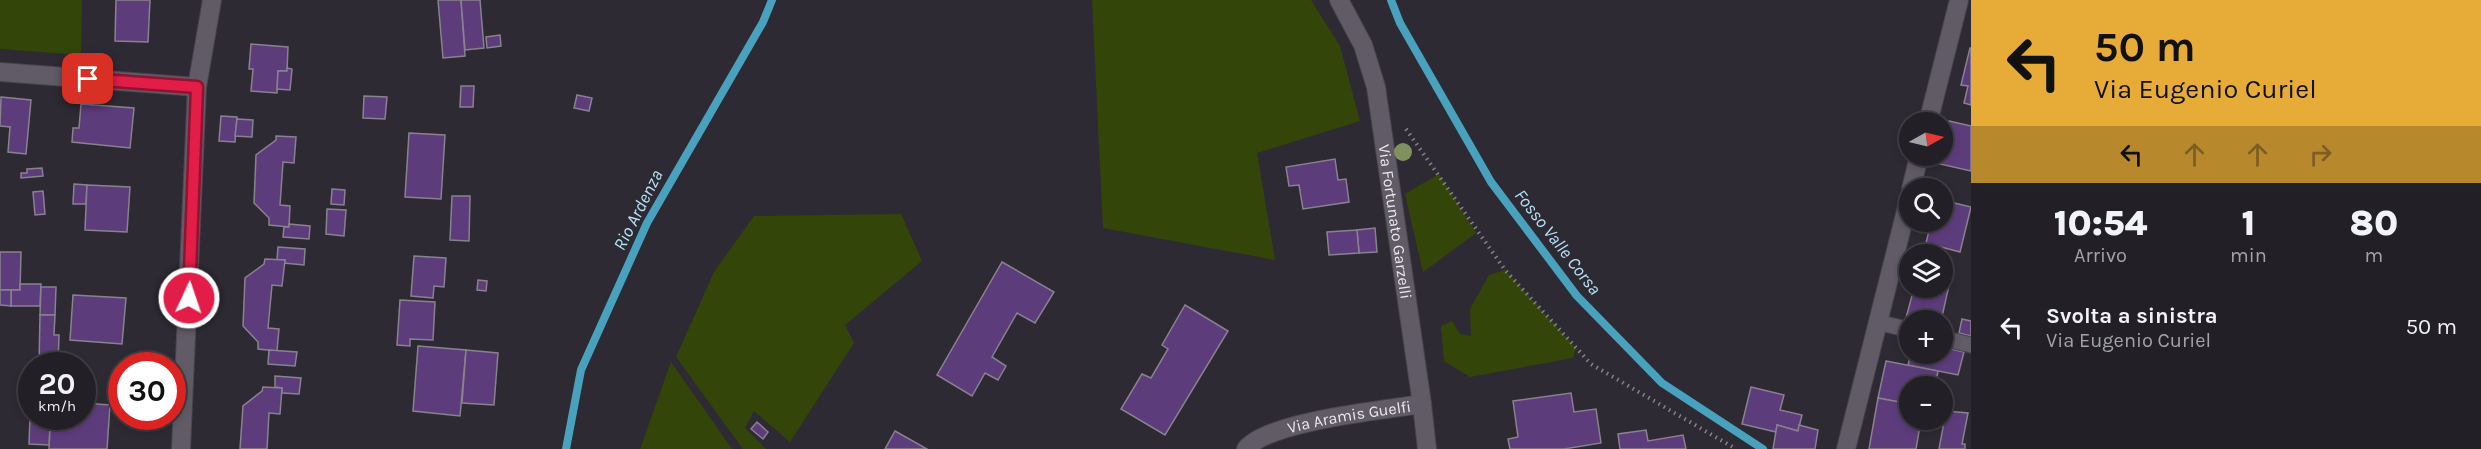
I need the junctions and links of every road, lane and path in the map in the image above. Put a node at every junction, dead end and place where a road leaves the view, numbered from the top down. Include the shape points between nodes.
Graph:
1 (212, 0) edge
2 (1339, 0) edge
3 (1959, 0) edge
4 (0, 72) edge
5 (197, 87) junction
6 (1931, 112) edge
7 (1404, 126) dead end
8 (1900, 232) edge
9 (1877, 322) junction
10 (1899, 327) edge
11 (1953, 341) edge
12 (1971, 345) edge
13 (1422, 404) junction
14 (181, 443) edge
15 (1245, 449) edge
16 (1427, 449) edge
17 (1736, 449) edge
18 (1846, 449) edge

1 - 5 street
2 - 13 street, Via Fortunato Garzelli via 1364,45 1376,87
3 - 6 street
4 - 5 street
5 - 14 street
7 - 17 path via 1505,270 1591,364
8 - 9 street
9 - 10 lane
9 - 18 street
11 - 12 lane
13 - 15 street, Via Aramis Guelfi via 1312,421 1277,431
13 - 16 street, Via Fortunato Garzelli

